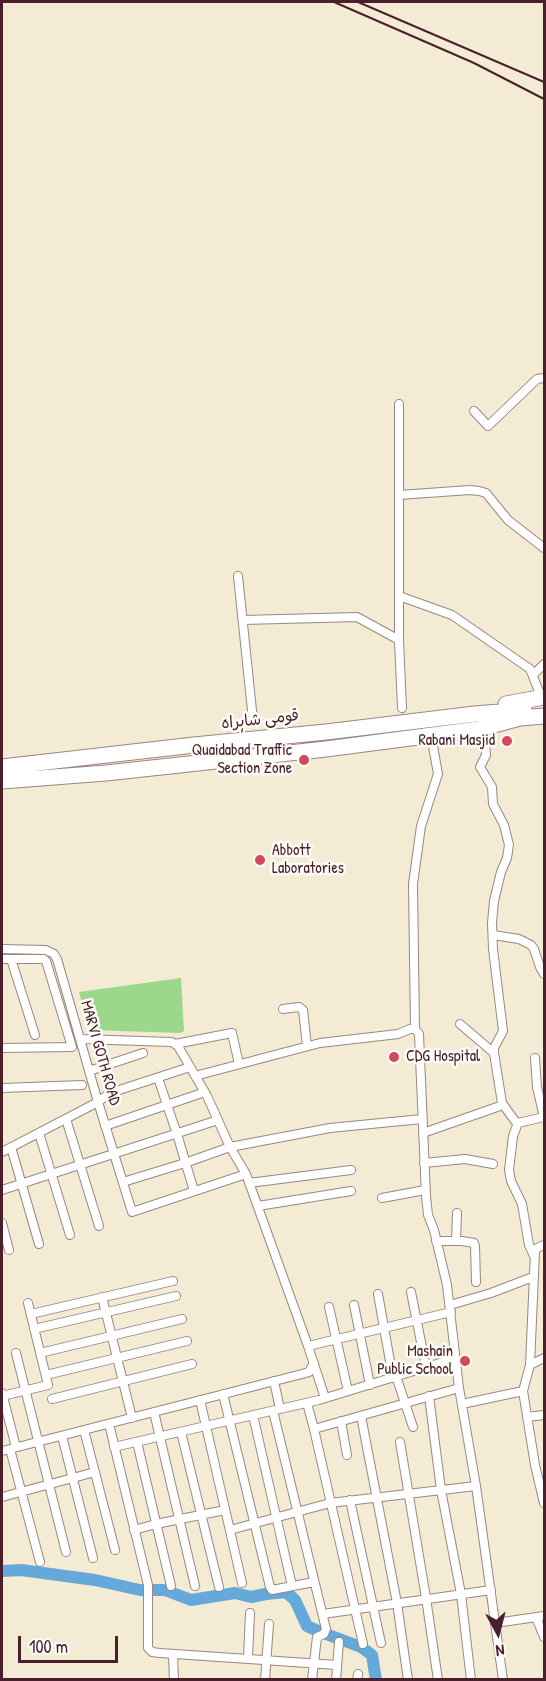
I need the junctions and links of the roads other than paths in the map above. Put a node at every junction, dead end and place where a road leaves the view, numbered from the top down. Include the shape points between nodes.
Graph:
1 (544, 378) edge
2 (399, 404) dead end
3 (474, 411) dead end
4 (399, 495) junction
5 (544, 548) edge
6 (238, 576) dead end
7 (399, 596) junction
8 (243, 620) junction
9 (399, 640) junction
10 (544, 664) edge
11 (533, 675) junction
12 (542, 690) edge
13 (544, 707) edge
14 (402, 708) dead end
15 (518, 710) junction
16 (544, 716) edge
17 (253, 720) dead end
18 (479, 723) junction
19 (544, 723) edge
20 (431, 735) junction
21 (2, 767) edge
22 (2, 781) edge
23 (493, 935) junction
24 (2, 949) edge
25 (2, 959) edge
26 (11, 959) junction
27 (544, 974) edge
28 (283, 1009) dead end
29 (460, 1024) dead end
30 (415, 1029) junction
31 (35, 1035) dead end
32 (80, 1039) junction
33 (175, 1044) junction
34 (2, 1046) edge
35 (307, 1047) junction
36 (143, 1053) dead end
37 (494, 1053) junction
38 (535, 1058) dead end
39 (239, 1064) junction
40 (190, 1067) junction
41 (89, 1071) junction
42 (195, 1076) junction
43 (158, 1078) junction
44 (82, 1085) dead end
45 (2, 1088) edge
46 (205, 1092) junction
47 (98, 1102) junction
48 (502, 1103) junction
49 (166, 1105) junction
50 (544, 1117) edge
51 (66, 1119) junction
52 (422, 1119) junction
53 (218, 1120) junction
54 (518, 1123) junction
55 (105, 1126) junction
56 (39, 1133) junction
57 (423, 1133) junction
58 (177, 1134) junction
59 (230, 1147) junction
60 (11, 1148) junction
61 (2, 1152) edge
62 (114, 1154) junction
63 (424, 1163) junction
64 (184, 1164) junction
65 (493, 1164) dead end
66 (80, 1165) junction
67 (351, 1170) dead end
68 (51, 1174) junction
69 (246, 1174) junction
70 (123, 1182) junction
71 (22, 1183) junction
72 (249, 1183) junction
73 (2, 1190) edge
74 (425, 1190) junction
75 (194, 1191) junction
76 (351, 1191) dead end
77 (382, 1198) dead end
78 (258, 1206) junction
79 (457, 1213) dead end
80 (2, 1223) edge
81 (99, 1226) dead end
82 (70, 1235) dead end
83 (436, 1241) junction
84 (456, 1241) junction
85 (39, 1244) dead end
86 (544, 1246) edge
87 (9, 1250) dead end
88 (534, 1256) junction
89 (533, 1277) junction
90 (173, 1281) dead end
91 (476, 1282) dead end
92 (411, 1292) dead end
93 (378, 1294) dead end
94 (176, 1296) dead end
95 (102, 1297) junction
96 (28, 1304) dead end
97 (354, 1305) dead end
98 (329, 1307) dead end
99 (450, 1309) junction
100 (105, 1313) junction
101 (31, 1314) junction
102 (182, 1319) dead end
103 (417, 1321) junction
104 (384, 1327) junction
105 (34, 1329) junction
106 (360, 1333) junction
107 (111, 1336) junction
108 (336, 1339) junction
109 (187, 1341) dead end
110 (308, 1346) junction
111 (16, 1353) dead end
112 (40, 1353) junction
113 (456, 1358) junction
114 (544, 1358) edge
115 (117, 1359) junction
116 (314, 1363) junction
117 (192, 1364) dead end
118 (530, 1365) junction
119 (426, 1367) junction
120 (46, 1375) junction
121 (394, 1377) junction
122 (274, 1381) junction
123 (123, 1382) junction
124 (370, 1385) junction
125 (459, 1388) junction
126 (25, 1391) junction
127 (523, 1391) junction
128 (348, 1392) junction
129 (223, 1394) junction
130 (2, 1395) edge
131 (429, 1396) junction
132 (326, 1398) junction
133 (52, 1399) dead end
134 (200, 1400) junction
135 (306, 1403) junction
136 (405, 1403) junction
137 (462, 1404) junction
138 (277, 1410) junction
139 (154, 1412) junction
140 (544, 1414) edge
141 (253, 1416) junction
142 (361, 1416) junction
143 (527, 1417) junction
144 (132, 1418) junction
145 (229, 1421) junction
146 (341, 1422) junction
147 (109, 1424) junction
148 (206, 1426) junction
149 (413, 1427) dead end
150 (314, 1429) junction
151 (84, 1430) junction
152 (181, 1432) junction
153 (62, 1436) junction
154 (160, 1437) junction
155 (38, 1442) junction
156 (137, 1442) junction
157 (400, 1442) dead end
158 (114, 1447) junction
159 (9, 1449) edge
160 (347, 1455) dead end
161 (95, 1472) junction
162 (73, 1477) junction
163 (48, 1483) junction
164 (476, 1486) junction
165 (441, 1490) junction
166 (22, 1491) junction
167 (409, 1493) junction
168 (2, 1497) edge
169 (377, 1497) junction
170 (350, 1500) junction
171 (330, 1503) junction
172 (544, 1503) edge
173 (225, 1509) junction
174 (297, 1511) junction
175 (201, 1515) junction
176 (276, 1517) junction
177 (179, 1519) junction
178 (254, 1523) junction
179 (156, 1524) junction
180 (134, 1530) junction
181 (230, 1530) junction
182 (115, 1550) dead end
183 (66, 1552) dead end
184 (93, 1558) dead end
185 (40, 1562) dead end
186 (314, 1581) junction
187 (242, 1583) dead end
188 (171, 1586) dead end
189 (195, 1586) dead end
190 (292, 1586) junction
191 (219, 1587) dead end
192 (491, 1590) junction
193 (461, 1594) junction
194 (426, 1598) junction
195 (397, 1603) junction
196 (373, 1607) junction
197 (355, 1610) junction
198 (250, 1613) dead end
199 (323, 1614) junction
200 (540, 1617) edge
201 (495, 1623) junction
202 (269, 1624) dead end
203 (544, 1637) edge
204 (339, 1642) dead end
205 (381, 1643) dead end
206 (363, 1644) dead end
207 (173, 1654) junction
208 (248, 1658) junction
209 (266, 1659) junction
210 (314, 1662) junction
211 (337, 1665) junction
212 (174, 1680) edge
213 (265, 1680) edge
214 (312, 1680) edge
215 (336, 1680) edge
216 (408, 1680) edge
217 (438, 1680) edge
218 (471, 1680) edge
219 (503, 1680) edge

1 - 3 street via 537,379 488,426
2 - 4 street
4 - 5 street via 479,490 508,520
4 - 7 street
6 - 8 street
7 - 9 street
7 - 11 street via 452,615 530,669
8 - 9 street via 357,617
8 - 17 street
9 - 14 street
10 - 11 street
11 - 12 street
12 - 15 highway
13 - 15 highway
15 - 16 highway
15 - 18 highway
18 - 19 highway
18 - 20 highway
18 - 21 highway, قومی شاہراہ via 326,732
18 - 23 street via 486,755 480,767 492,787 493,804 509,845 494,901
20 - 22 highway
20 - 30 street via 438,774 421,826 413,884
23 - 27 street via 531,945
23 - 37 street via 503,1031
24 - 32 street, MARVI GOTH ROAD via 46,950 54,954
25 - 26 street
26 - 31 street
26 - 34 street via 46,961 72,1047
28 - 35 street via 303,1010
29 - 37 street
30 - 35 street
30 - 52 street
32 - 33 street
32 - 41 street, MARVI GOTH ROAD
33 - 39 street via 232,1033
33 - 40 street
35 - 39 street
36 - 41 street
37 - 48 street
38 - 50 street
39 - 42 street
40 - 42 street
40 - 43 street
41 - 47 street, MARVI GOTH ROAD
42 - 46 street
43 - 47 street via 110,1093
43 - 49 street
44 - 45 street
46 - 49 street
46 - 53 street
47 - 51 street
47 - 55 street, MARVI GOTH ROAD
48 - 54 street
48 - 57 street
49 - 55 street
49 - 58 street
50 - 54 street
51 - 56 street
51 - 66 street
52 - 57 street
52 - 59 street via 330,1128
53 - 58 street
53 - 59 street
54 - 88 street via 509,1170
55 - 62 street, MARVI GOTH ROAD
56 - 60 street
56 - 68 street
57 - 63 street
58 - 62 street
58 - 64 street
59 - 64 street
59 - 69 street
60 - 61 street
60 - 71 street
62 - 66 street
62 - 70 street, MARVI GOTH ROAD
63 - 65 street via 465,1159
63 - 74 street
64 - 70 street
64 - 75 street
66 - 68 street
66 - 81 street
67 - 72 street
68 - 71 street
68 - 82 street
69 - 72 street
69 - 75 street
70 - 75 street, MARVI GOTH ROAD via 132,1212
71 - 73 street
71 - 85 street
72 - 78 street
74 - 77 street
74 - 83 street
76 - 78 street
78 - 110 street
79 - 84 street
80 - 87 street
83 - 84 street
83 - 99 street
84 - 91 street via 474,1244
86 - 88 street via 537,1248
88 - 89 street
89 - 99 street
89 - 118 street
90 - 95 street
92 - 103 street
93 - 104 street
94 - 100 street
95 - 100 street
95 - 101 street
96 - 101 street
97 - 106 street
98 - 108 street
99 - 103 street
99 - 113 street
100 - 105 street
100 - 107 street
101 - 105 street
102 - 107 street
103 - 104 street
103 - 119 street
104 - 106 street
104 - 121 street
105 - 112 street
106 - 108 street
106 - 124 street
107 - 112 street
107 - 115 street
108 - 110 street
108 - 128 street
109 - 115 street
110 - 116 street
111 - 126 street
112 - 120 street
113 - 119 street
113 - 125 street
114 - 118 street
115 - 120 street
115 - 123 street
116 - 122 street via 309,1372
116 - 132 street
117 - 123 street
118 - 127 street
119 - 121 street
120 - 126 street via 48,1385
121 - 124 street
121 - 136 street
122 - 129 street
122 - 138 street
123 - 133 street
123 - 144 street
124 - 128 street
125 - 131 street
125 - 137 street
126 - 130 street
126 - 155 street
127 - 137 street
127 - 143 street
128 - 132 street
129 - 134 street
129 - 145 street
130 - 159 street
131 - 136 street
131 - 165 street
132 - 135 street
134 - 139 street
134 - 148 street
135 - 138 street
135 - 150 street
136 - 142 street
136 - 149 street
137 - 164 street
138 - 141 street
138 - 174 street
139 - 144 street
139 - 154 street
140 - 143 street
141 - 145 street
141 - 176 street
142 - 146 street
142 - 169 street
143 - 172 street
144 - 147 street
145 - 148 street
145 - 178 street
146 - 150 street
146 - 160 street
147 - 151 street
147 - 158 street
148 - 152 street
148 - 173 street
150 - 171 street
151 - 153 street
151 - 161 street
152 - 154 street
152 - 175 street
153 - 155 street
153 - 162 street
154 - 156 street
154 - 177 street
155 - 159 street
155 - 163 street
156 - 158 street
156 - 179 street
157 - 167 street
158 - 180 street
159 - 166 street
161 - 162 street
161 - 182 street
162 - 163 street
162 - 184 street
163 - 166 street
163 - 183 street
164 - 165 street
164 - 192 street
165 - 167 street
165 - 193 street
166 - 168 street
166 - 185 street
167 - 169 street
167 - 194 street
169 - 170 street
169 - 195 street
170 - 171 street
170 - 196 street
171 - 174 street
171 - 197 street
173 - 175 street
173 - 181 street
174 - 176 street
174 - 186 street
175 - 177 street
175 - 191 street
176 - 178 street
176 - 190 street
177 - 179 street
177 - 189 street
178 - 181 street
178 - 190 street via 272,1590
179 - 180 street
179 - 188 street
180 - 207 street via 148,1585 148,1648
181 - 187 street
186 - 190 street
186 - 199 street
192 - 193 street
192 - 201 street
193 - 194 street
193 - 218 street
194 - 195 street
194 - 217 street
195 - 196 street
195 - 216 street
196 - 197 street
196 - 205 street
197 - 199 street
197 - 206 street
198 - 208 street
199 - 210 street via 325,1632 317,1637
200 - 201 street
200 - 203 street
201 - 219 street
202 - 209 street
204 - 211 street
207 - 208 street
207 - 212 street
208 - 209 street
209 - 210 street
209 - 213 street
210 - 211 street
210 - 214 street
211 - 215 street

